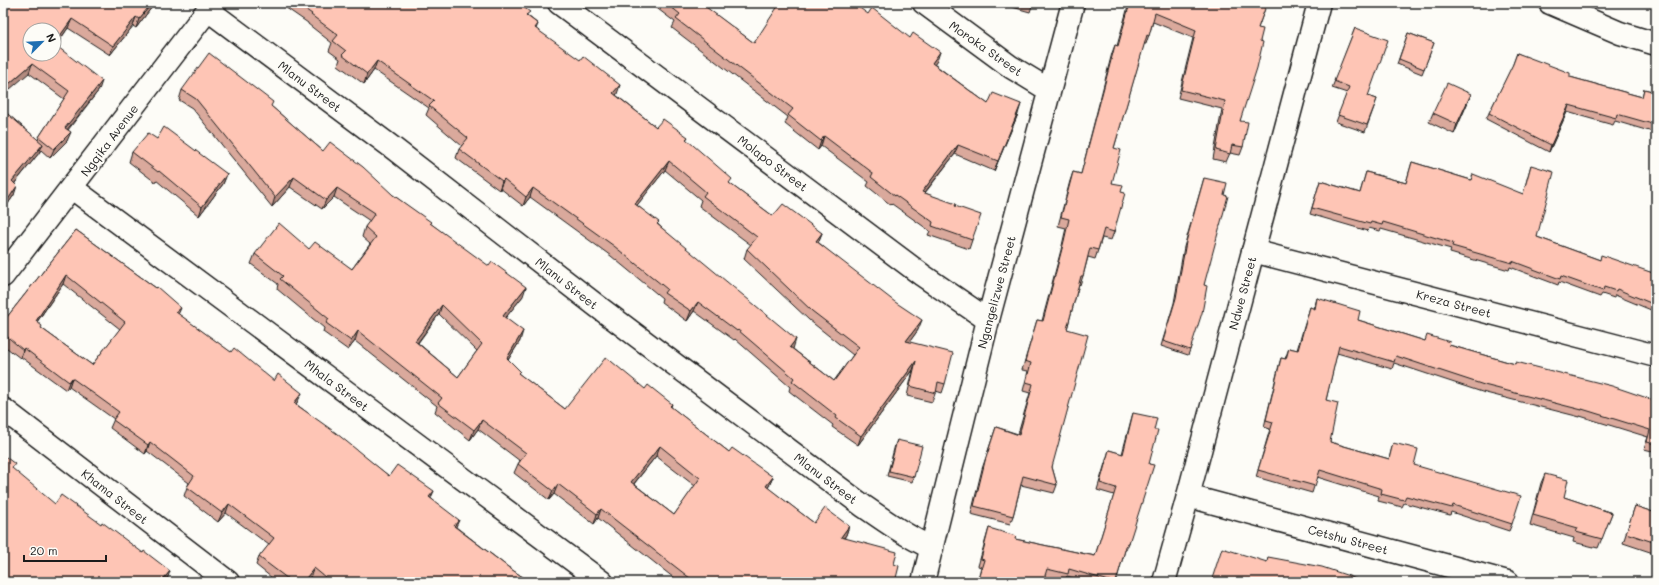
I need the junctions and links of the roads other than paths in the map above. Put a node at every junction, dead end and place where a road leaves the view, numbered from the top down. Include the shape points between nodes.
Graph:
1 (559, 3) edge
2 (924, 3) edge
3 (1073, 3) edge
4 (1319, 3) edge
5 (1550, 3) edge
6 (210, 6) edge
7 (1656, 44) edge
8 (1049, 90) junction
9 (72, 188) junction
10 (1253, 251) junction
11 (3, 276) edge
12 (988, 320) junction
13 (1656, 356) edge
14 (3, 409) edge
15 (1188, 496) junction
16 (932, 548) junction
17 (228, 582) edge
18 (602, 582) edge
19 (923, 582) edge
20 (1164, 582) edge
21 (1508, 582) edge

1 - 12 street, Molapo Street via 922,275
2 - 8 street, Moroka Street via 1011,67
3 - 8 street, Ngangelizwe Street
4 - 10 street, Ndwe Street
5 - 7 street via 1620,34
6 - 9 street, Ngqika Avenue
6 - 16 street, Mlanu Street via 597,306 892,527
8 - 12 street, Ngangelizwe Street
9 - 11 street, Ngqika Avenue
9 - 18 street, Mhala Street
10 - 13 street, Kreza Street
10 - 15 street, Ndwe Street
12 - 16 street, Ngangelizwe Street
14 - 17 street, Khama Street
15 - 20 street, Ndwe Street
15 - 21 street, Cetshu Street
16 - 19 street, Ngangelizwe Street

